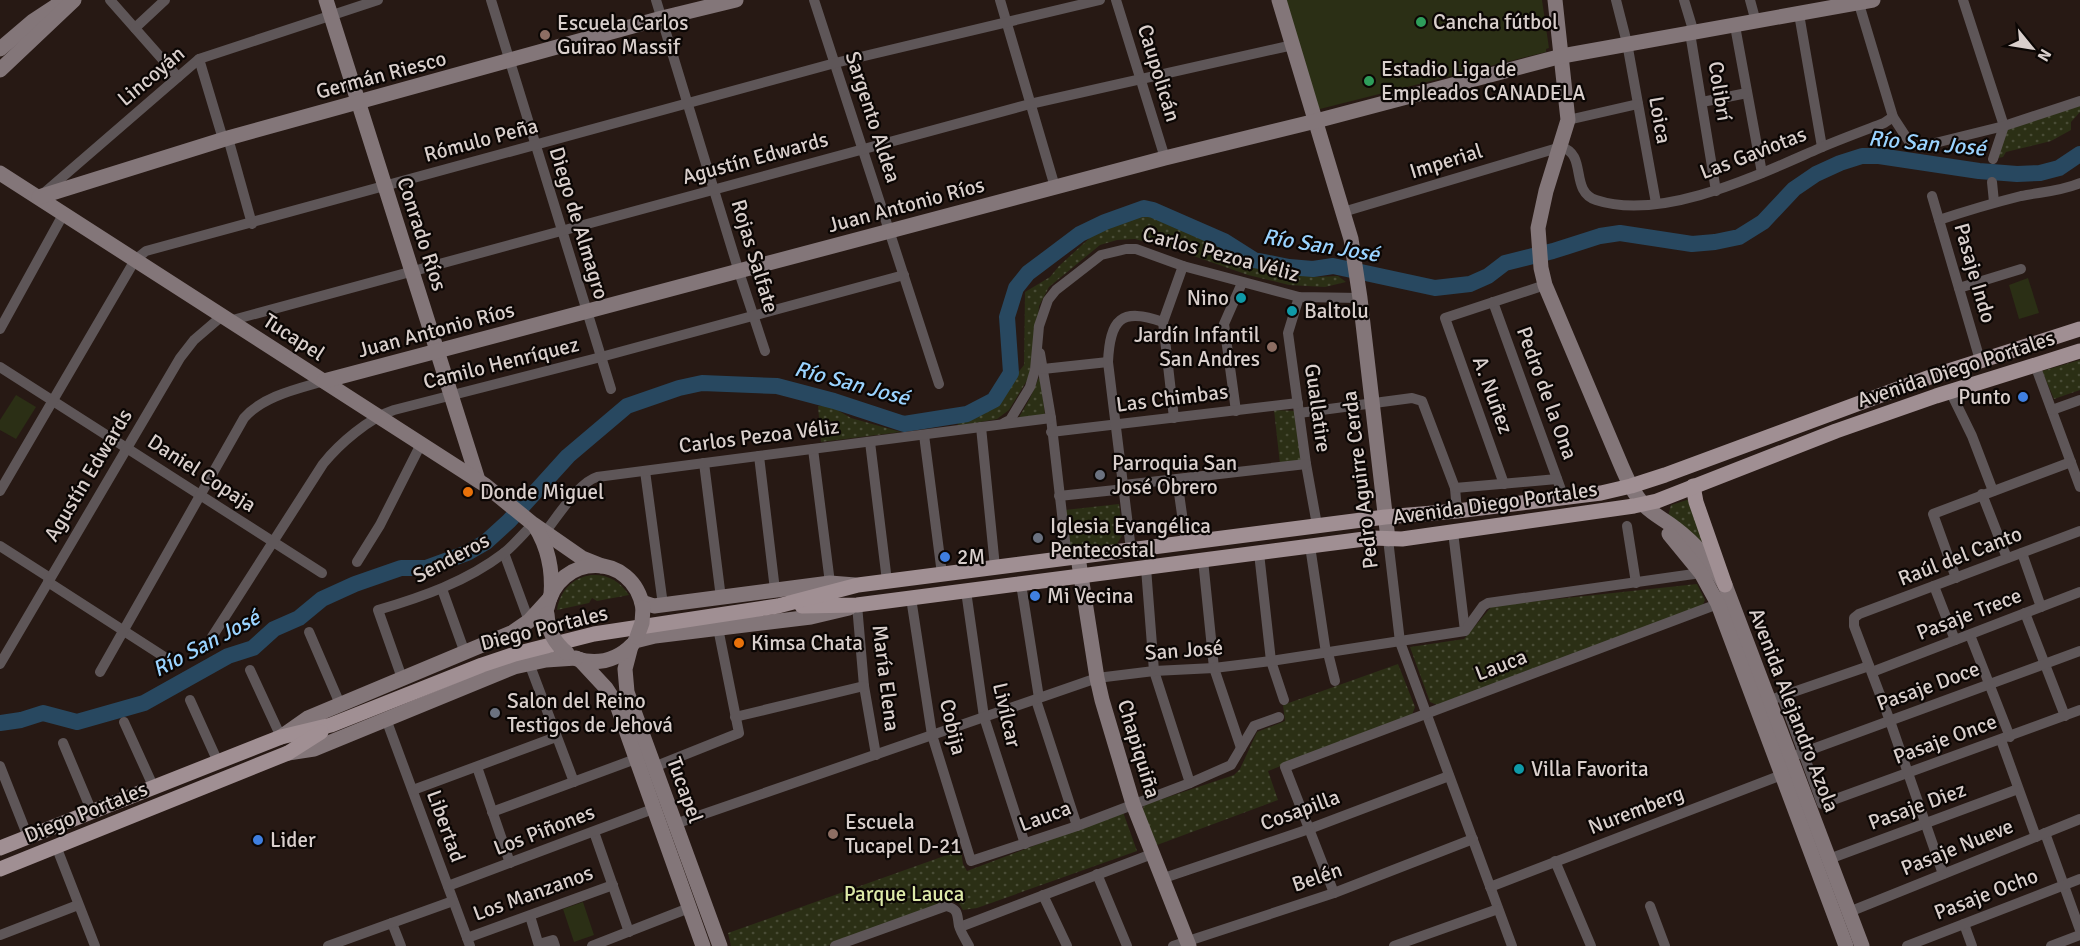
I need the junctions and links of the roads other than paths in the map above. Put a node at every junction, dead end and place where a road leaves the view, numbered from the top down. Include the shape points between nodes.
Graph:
1 (65, 0) edge
2 (74, 0) edge
3 (110, 0) edge
4 (165, 0) edge
5 (326, 0) edge
6 (378, 0) edge
7 (491, 0) edge
8 (656, 0) edge
9 (736, 0) edge
10 (814, 0) edge
11 (1000, 0) edge
12 (1100, 0) edge
13 (1116, 0) edge
14 (1280, 0) edge
15 (1555, 0) edge
16 (1616, 0) edge
17 (1684, 0) edge
18 (1750, 0) edge
19 (1963, 0) edge
20 (1866, 2) edge
21 (1820, 5) edge
22 (1799, 14) junction
23 (331, 15) junction
24 (662, 18) junction
25 (1007, 22) junction
26 (1756, 22) junction
27 (1735, 26) junction
28 (135, 28) junction
29 (1692, 33) junction
30 (1627, 44) junction
31 (1293, 45) junction
32 (0, 49) edge
33 (1562, 56) junction
34 (200, 59) junction
35 (509, 62) junction
36 (835, 63) junction
37 (0, 70) edge
38 (178, 77) junction
39 (1141, 80) junction
40 (1747, 93) junction
41 (2080, 101) edge
42 (1702, 102) junction
43 (358, 103) junction
44 (687, 103) junction
45 (1030, 104) junction
46 (1638, 104) junction
47 (1893, 117) junction
48 (1568, 120) junction
49 (1316, 121) junction
50 (2004, 126) junction
51 (226, 138) junction
52 (535, 146) junction
53 (1561, 147) junction
54 (1822, 147) junction
55 (863, 149) junction
56 (1165, 158) junction
57 (1993, 159) dead end
58 (0, 173) edge
59 (1762, 173) junction
60 (1992, 182) dead end
61 (2080, 183) edge
62 (0, 184) edge
63 (385, 186) junction
64 (1055, 188) junction
65 (714, 190) junction
66 (1716, 191) junction
67 (34, 194) junction
68 (1932, 196) dead end
69 (1994, 202) junction
70 (1656, 203) junction
71 (1343, 212) junction
72 (64, 213) junction
73 (1940, 220) junction
74 (252, 224) junction
75 (561, 231) junction
76 (890, 231) junction
77 (135, 260) junction
78 (1183, 266) junction
79 (2021, 269) dead end
80 (412, 270) junction
81 (739, 272) junction
82 (904, 275) junction
83 (1242, 283) junction
84 (1545, 285) junction
85 (1959, 288) junction
86 (1359, 291) junction
87 (1299, 297) junction
88 (1493, 302) junction
89 (586, 312) junction
90 (753, 315) junction
91 (226, 318) junction
92 (1163, 322) junction
93 (2080, 329) edge
94 (0, 330) edge
95 (1038, 343) junction
96 (437, 351) junction
97 (765, 351) dead end
98 (2080, 351) edge
99 (601, 357) junction
100 (1980, 360) junction
101 (1108, 362) junction
102 (2035, 365) junction
103 (0, 367) edge
104 (1043, 369) junction
105 (1930, 376) junction
106 (324, 381) junction
107 (939, 384) dead end
108 (611, 388) dead end
109 (1943, 394) junction
110 (451, 396) junction
111 (2080, 400) edge
112 (53, 401) junction
113 (1372, 404) junction
114 (1298, 408) junction
115 (2052, 410) junction
116 (1236, 411) junction
117 (379, 417) junction
118 (1051, 418) junction
119 (1174, 418) junction
120 (1001, 425) junction
121 (1116, 425) junction
122 (981, 427) junction
123 (1051, 432) junction
124 (924, 435) junction
125 (870, 442) junction
126 (421, 444) junction
127 (127, 448) junction
128 (813, 449) junction
129 (759, 456) junction
130 (2071, 462) junction
131 (704, 463) junction
132 (1306, 464) junction
133 (645, 471) junction
134 (2078, 472) edge
135 (1177, 479) junction
136 (1557, 479) junction
137 (478, 480) junction
138 (1504, 484) junction
139 (1631, 486) junction
140 (1693, 486) junction
141 (2080, 486) edge
142 (1124, 487) junction
143 (1455, 488) junction
144 (0, 491) edge
145 (1993, 491) junction
146 (1982, 494) junction
147 (201, 495) junction
148 (1059, 496) junction
149 (1564, 498) junction
150 (1648, 508) junction
151 (1456, 511) junction
152 (1385, 516) junction
153 (535, 524) junction
154 (1317, 525) junction
155 (1628, 525) dead end
156 (2080, 531) edge
157 (1453, 532) junction
158 (1388, 539) junction
159 (273, 542) junction
160 (1186, 543) junction
161 (0, 546) edge
162 (1310, 546) junction
163 (1131, 550) junction
164 (504, 553) junction
165 (1259, 553) junction
166 (2022, 553) junction
167 (1072, 557) junction
168 (2007, 558) junction
169 (1203, 560) junction
170 (357, 562) dead end
171 (602, 566) junction
172 (995, 567) junction
173 (1146, 568) junction
174 (322, 573) dead end
175 (1701, 573) junction
176 (942, 574) junction
177 (1080, 576) junction
178 (1956, 578) junction
179 (49, 580) junction
180 (887, 581) junction
181 (830, 583) junction
182 (1636, 583) junction
183 (1021, 584) junction
184 (858, 585) junction
185 (1934, 586) junction
186 (442, 589) junction
187 (966, 591) junction
188 (2080, 592) edge
189 (1724, 596) junction
190 (721, 598) junction
191 (776, 598) junction
192 (911, 598) junction
193 (549, 602) junction
194 (643, 605) junction
195 (663, 605) junction
196 (857, 605) junction
197 (2041, 607) junction
198 (2025, 613) junction
199 (529, 621) junction
200 (718, 628) junction
201 (123, 631) junction
202 (1465, 631) junction
203 (309, 632) dead end
204 (1970, 635) junction
205 (212, 637) dead end
206 (1955, 640) junction
207 (634, 641) junction
208 (1400, 642) junction
209 (2080, 651) edge
210 (465, 653) junction
211 (1327, 653) junction
212 (574, 657) junction
213 (166, 658) dead end
214 (1271, 661) junction
215 (529, 663) junction
216 (0, 664) edge
217 (2045, 664) junction
218 (1214, 668) junction
219 (1871, 669) junction
220 (250, 670) dead end
221 (1154, 671) junction
222 (100, 672) dead end
223 (402, 678) junction
224 (1096, 678) junction
225 (1335, 681) dead end
226 (1989, 685) junction
227 (864, 686) junction
228 (1037, 699) junction
229 (190, 700) dead end
230 (1284, 700) dead end
231 (1769, 701) junction
232 (340, 704) junction
233 (2080, 710) edge
234 (1428, 713) junction
235 (2065, 716) junction
236 (735, 717) junction
237 (984, 717) junction
238 (1279, 717) dead end
239 (386, 719) junction
240 (1890, 721) junction
241 (124, 722) dead end
242 (331, 725) junction
243 (932, 735) junction
244 (281, 737) junction
245 (556, 737) junction
246 (2005, 738) junction
247 (63, 743) dead end
248 (1241, 748) junction
249 (288, 753) junction
250 (876, 754) junction
251 (646, 760) junction
252 (218, 762) junction
253 (1793, 764) junction
254 (0, 766) edge
255 (477, 767) junction
256 (1908, 773) junction
257 (1449, 776) junction
258 (574, 782) junction
259 (1190, 783) junction
260 (153, 788) junction
261 (2018, 789) junction
262 (412, 790) junction
263 (1133, 804) junction
264 (653, 809) junction
265 (92, 812) junction
266 (492, 812) junction
267 (75, 819) junction
268 (2080, 819) edge
269 (1925, 823) junction
270 (675, 824) junction
271 (1077, 826) junction
272 (1309, 829) junction
273 (594, 832) junction
274 (2040, 835) junction
275 (83, 836) junction
276 (28, 837) junction
277 (1473, 839) junction
278 (1025, 844) junction
279 (56, 846) junction
280 (0, 848) edge
281 (1152, 854) junction
282 (1829, 860) junction
283 (972, 861) joint
284 (1556, 861) junction
285 (510, 863) junction
286 (0, 869) edge
287 (1097, 874) junction
288 (1943, 874) junction
289 (1164, 878) junction
290 (2080, 879) edge
291 (613, 885) junction
292 (2064, 885) junction
293 (448, 886) junction
294 (1490, 887) junction
295 (1334, 893) junction
296 (1043, 895) junction
297 (453, 901) junction
298 (78, 905) junction
299 (1650, 906) dead end
300 (689, 908) junction
301 (1498, 909) junction
302 (1849, 912) junction
303 (530, 916) junction
304 (392, 923) junction
305 (1964, 924) junction
306 (960, 927) junction
307 (629, 932) junction
308 (0, 935) edge
309 (2077, 937) edge
310 (468, 942) edge
311 (849, 944) edge
312 (1183, 944) edge
313 (335, 945) edge
314 (539, 945) edge
315 (94, 946) edge
316 (401, 946) edge
317 (555, 946) edge
318 (592, 946) edge
319 (703, 946) edge
320 (720, 946) edge
321 (835, 946) edge
322 (969, 946) edge
323 (1067, 946) edge
324 (1127, 946) edge
325 (1394, 946) edge
326 (1512, 946) edge
327 (1591, 946) edge
328 (1665, 946) edge
329 (1846, 946) edge
330 (1862, 946) edge
331 (1906, 946) edge
332 (1972, 946) edge
333 (2050, 946) edge

1 - 32 main road
2 - 37 main road
3 - 28 street
4 - 28 street
5 - 23 main road, Conrado Ríos
6 - 23 street, Lincoyán
7 - 35 street, Diego de Almagro
8 - 24 street, Rojas Salfate
9 - 24 main road, Germán Riesco
10 - 36 street, Sargento Aldea
11 - 25 street
12 - 25 street, Rómulo Peña
13 - 39 street, Caupolicán
14 - 31 main road, Pedro Aguirre Cerda
15 - 33 main road, Avenida Alejandro Azola
16 - 30 street, Loica
17 - 29 street, Colibrí
18 - 26 street
19 - 50 street
20 - 21 main road, Juan Antonio Ríos
20 - 47 street
21 - 22 main road, Juan Antonio Ríos
22 - 26 main road, Juan Antonio Ríos
22 - 54 street
23 - 34 street, Lincoyán
23 - 43 main road, Conrado Ríos
24 - 35 main road, Germán Riesco
24 - 44 street, Rojas Salfate
25 - 36 street, Rómulo Peña
25 - 45 street
26 - 27 main road, Juan Antonio Ríos
27 - 29 main road, Juan Antonio Ríos
27 - 40 street
28 - 38 street
29 - 30 main road, Juan Antonio Ríos
29 - 42 street, Colibrí
30 - 33 main road, Juan Antonio Ríos
30 - 46 street, Loica
31 - 39 street, Agustín Edwards
31 - 49 main road, Pedro Aguirre Cerda
33 - 48 main road, Avenida Alejandro Azola
33 - 49 main road, Juan Antonio Ríos
34 - 38 street, Lincoyán
34 - 51 street
35 - 43 main road, Germán Riesco
35 - 52 street, Diego de Almagro
36 - 44 street, Rómulo Peña
36 - 55 street, Sargento Aldea
38 - 67 street, Lincoyán
39 - 45 street, Agustín Edwards
39 - 56 street, Caupolicán
40 - 42 street
40 - 59 street
41 - 50 street
42 - 66 street, Colibrí
43 - 51 main road, Germán Riesco
43 - 63 main road, Conrado Ríos
44 - 52 street, Rómulo Peña
44 - 65 street, Rojas Salfate
45 - 55 street, Agustín Edwards
45 - 64 street
46 - 48 street
46 - 70 street, Loica
47 - 50 street via 1910,143 1918,146
47 - 54 street, Las Gaviotas
48 - 53 main road, Avenida Alejandro Azola
49 - 56 main road, Juan Antonio Ríos
49 - 71 main road, Pedro Aguirre Cerda
50 - 57 street
51 - 67 main road, Germán Riesco
51 - 74 street
52 - 63 street, Rómulo Peña
52 - 75 street, Diego de Almagro
53 - 70 street, Las Gaviotas via 1575,157 1580,183 1587,195 1598,201 1634,206
53 - 71 street, Imperial
53 - 84 main road, Avenida Alejandro Azola via 1538,228
54 - 59 street, Las Gaviotas
55 - 65 street, Agustín Edwards
55 - 76 street, Sargento Aldea
56 - 64 main road, Juan Antonio Ríos
58 - 67 main road, Tucapel
59 - 66 street, Las Gaviotas
60 - 69 street
61 - 69 street
62 - 67 main road, Tucapel
63 - 74 street, Rómulo Peña
63 - 80 main road, Conrado Ríos
64 - 76 main road, Juan Antonio Ríos
65 - 75 street, Agustín Edwards
65 - 81 street, Rojas Salfate
66 - 70 street, Las Gaviotas
67 - 72 main road, Tucapel
68 - 73 street, Pasaje Indo
69 - 73 street
71 - 86 main road, Pedro Aguirre Cerda
72 - 77 main road, Tucapel
72 - 94 street
73 - 85 street, Pasaje Indo
74 - 77 street, Rómulo Peña via 146,251
75 - 80 street, Agustín Edwards
75 - 89 street, Diego de Almagro
76 - 81 main road, Juan Antonio Ríos
76 - 82 street, Sargento Aldea
77 - 91 main road, Tucapel
77 - 112 street
78 - 83 street, Carlos Pezoa Véliz
78 - 92 street
78 - 95 street, Carlos Pezoa Véliz via 1136,249 1101,255 1048,300
79 - 85 street
80 - 91 street, Agustín Edwards
80 - 96 main road, Conrado Ríos
81 - 89 main road, Juan Antonio Ríos
81 - 90 street, Rojas Salfate
82 - 90 street, Camilo Henríquez
82 - 107 street, Sargento Aldea
83 - 87 street, Carlos Pezoa Véliz
83 - 116 street via 1224,324
84 - 88 street
84 - 139 main road, Avenida Alejandro Azola
85 - 100 street, Pasaje Indo
86 - 87 street, Carlos Pezoa Véliz
86 - 113 main road, Pedro Aguirre Cerda
87 - 114 street, Guallatire via 1288,333
88 - 136 street, Pedro de la Ona
88 - 138 street, A. Nuñez via 1445,318
89 - 96 main road, Juan Antonio Ríos
89 - 99 street, Diego de Almagro
90 - 97 street, Rojas Salfate
90 - 99 street, Camilo Henríquez
91 - 106 main road, Tucapel
91 - 127 street, Agustín Edwards via 185,351
92 - 101 street via 1134,314 1119,321 1111,337
92 - 119 street
93 - 100 main road, Avenida Diego Portales
95 - 104 street, Chapiquiña
95 - 120 street, Carlos Pezoa Véliz via 1030,387 1010,420
96 - 106 main road, Juan Antonio Ríos
96 - 110 main road, Conrado Ríos
98 - 102 main road, Avenida Diego Portales
99 - 108 street, Diego de Almagro
99 - 110 street, Camilo Henríquez
100 - 105 main road, Avenida Diego Portales
101 - 104 street
101 - 121 street
102 - 109 main road, Avenida Diego Portales
102 - 115 street
103 - 112 street, Daniel Copaja
104 - 118 street, Chapiquiña
105 - 109 main road
105 - 139 main road, Avenida Diego Portales
106 - 117 main road, Tucapel
106 - 147 street, Juan Antonio Ríos via 267,400 252,410 240,424
109 - 140 main road, Avenida Diego Portales
109 - 145 street via 1972,436
110 - 117 street, Camilo Henríquez
110 - 137 main road, Conrado Ríos
111 - 115 street
112 - 127 street, Daniel Copaja
112 - 144 street
113 - 114 street, Las Chimbas
113 - 143 street, Las Chimbas via 1422,401
113 - 152 main road, Pedro Aguirre Cerda
114 - 116 street, Las Chimbas
114 - 132 street, Guallatire
115 - 130 street
116 - 119 street, Las Chimbas
117 - 126 main road, Tucapel
117 - 159 street, Camilo Henríquez via 330,455
118 - 120 street, Carlos Pezoa Véliz
118 - 123 street, Chapiquiña
119 - 121 street, Las Chimbas
120 - 122 street, Carlos Pezoa Véliz
121 - 123 street, Las Chimbas
121 - 142 street
122 - 124 street, Carlos Pezoa Véliz
122 - 172 street
123 - 148 street, Chapiquiña
124 - 125 street, Carlos Pezoa Véliz
124 - 176 street
125 - 128 street, Carlos Pezoa Véliz
125 - 180 street
126 - 137 main road, Tucapel
126 - 170 street
127 - 147 street, Daniel Copaja
127 - 179 street, Agustín Edwards
128 - 129 street, Carlos Pezoa Véliz
128 - 181 street
129 - 131 street, Carlos Pezoa Véliz
129 - 191 street
130 - 134 street
130 - 145 street
131 - 133 street, Carlos Pezoa Véliz
131 - 190 street
132 - 135 street
132 - 154 street, Guallatire
133 - 153 street, Carlos Pezoa Véliz via 591,479
133 - 195 street
134 - 141 street
135 - 142 street
135 - 160 street
136 - 138 street, Avenida Diego Portales
136 - 149 street, Pedro de la Ona
137 - 153 main road, Tucapel
138 - 143 street, Avenida Diego Portales
139 - 149 main road, Avenida Diego Portales
139 - 150 main road, Avenida Alejandro Azola
140 - 150 main road, Avenida Diego Portales
140 - 189 main road
142 - 148 street
142 - 163 street
143 - 151 street
145 - 146 street
146 - 168 street
146 - 178 street via 1934,514
147 - 159 street, Daniel Copaja
147 - 201 street, Juan Antonio Ríos
148 - 167 street, Chapiquiña
149 - 151 main road, Avenida Diego Portales
150 - 157 main road, Avenida Diego Portales
150 - 175 main road, Avenida Alejandro Azola
150 - 189 main road, Avenida Alejandro Azola via 1700,550
151 - 152 main road, Avenida Diego Portales
152 - 154 main road, Avenida Diego Portales
152 - 158 main road, Pedro Aguirre Cerda
153 - 164 street, Senderos
153 - 171 main road, Tucapel via 582,558
153 - 193 main road, Tucapel via 551,573
154 - 160 main road, Avenida Diego Portales
155 - 182 street
156 - 166 street, Raúl del Canto
157 - 158 main road, Avenida Diego Portales
157 - 202 street
158 - 162 main road, Avenida Diego Portales
158 - 208 street, Pedro Aguirre Cerda
159 - 174 street, Daniel Copaja
159 - 205 street, Camilo Henríquez
160 - 163 main road, Avenida Diego Portales
161 - 179 street
162 - 165 main road, Avenida Diego Portales
162 - 211 street
163 - 167 main road, Avenida Diego Portales
164 - 186 street, Senderos
164 - 199 street
165 - 169 main road, Avenida Diego Portales
165 - 214 street
166 - 168 street, Raúl del Canto
166 - 197 street
167 - 172 main road, Avenida Diego Portales
167 - 177 main road, Chapiquiña
168 - 178 street, Raúl del Canto
169 - 173 main road, Avenida Diego Portales
169 - 218 street
171 - 193 main road via 581,567 568,573
171 - 194 main road via 628,578
172 - 176 main road, Avenida Diego Portales
173 - 177 main road, Avenida Diego Portales
173 - 221 street
175 - 182 street
175 - 189 main road, Avenida Alejandro Azola
176 - 180 main road, Avenida Diego Portales
177 - 183 main road, Avenida Diego Portales
177 - 224 main road, Chapiquiña
178 - 185 street, Raúl del Canto
179 - 201 street
179 - 216 street, Agustín Edwards
180 - 184 main road, Avenida Diego Portales
181 - 184 main road, Diego Portales
181 - 191 main road, Diego Portales
182 - 202 street via 1488,603
183 - 187 main road, Avenida Diego Portales
183 - 228 street
184 - 191 main road, Diego Portales
185 - 206 street
185 - 219 street, Raúl del Canto via 1854,618
186 - 210 street
186 - 223 street, Senderos via 378,610
187 - 192 main road, Avenida Diego Portales
187 - 237 street, Livílcar
188 - 197 street, Pasaje Trece
189 - 231 main road, Avenida Alejandro Azola
189 - 234 street, Lauca
190 - 191 main road, Diego Portales
190 - 195 main road, Diego Portales
191 - 196 main road, Diego Portales
191 - 242 main road, Diego Portales via 544,646 482,665
192 - 196 main road, Avenida Diego Portales
192 - 243 street, Cobija
193 - 199 main road, Diego Portales
193 - 212 main road, bridge via 548,624 553,638
194 - 195 main road, Diego Portales
194 - 207 main road, bridge via 642,623
196 - 200 main road, Diego Portales via 811,617
196 - 227 street, María Elena
197 - 198 street, Pasaje Trece
198 - 204 street, Pasaje Trece
198 - 217 street
199 - 210 main road, Diego Portales
200 - 207 main road, Diego Portales
200 - 236 street
201 - 213 street
201 - 222 street, Juan Antonio Ríos
202 - 208 street, San José
203 - 232 street
204 - 206 street, Pasaje Trece
204 - 226 street
206 - 219 street, Pasaje Trece
207 - 212 main road via 619,656 605,661
207 - 251 main road, Tucapel via 625,669 626,684
208 - 211 street, San José
208 - 234 street, Pedro Aguirre Cerda
209 - 217 street, Pasaje Doce
210 - 223 main road, Diego Portales
211 - 214 street, San José
211 - 225 street
212 - 215 main road, Diego Portales
212 - 251 main road, Tucapel via 614,699
214 - 218 street, San José
214 - 230 street
215 - 239 main road, Diego Portales
215 - 245 street
217 - 226 street, Pasaje Doce
217 - 235 street
218 - 221 street, San José
218 - 248 street
219 - 231 street, Pasaje Trece
219 - 240 street
220 - 244 street
221 - 224 street, San José
221 - 259 street
223 - 232 main road, Diego Portales
224 - 228 street, San José
224 - 263 main road, Chapiquiña
226 - 240 street, Pasaje Doce
226 - 246 street
227 - 236 street
227 - 250 street, María Elena
228 - 237 street, San José
228 - 271 street
229 - 252 street
231 - 253 main road, Avenida Alejandro Azola
232 - 244 main road, Diego Portales via 299,723
233 - 235 street, Pasaje Once
234 - 257 street, Pedro Aguirre Cerda
234 - 272 street, Lauca via 1285,767
235 - 246 street, Pasaje Once
236 - 251 street via 739,733
237 - 243 street, San José
237 - 278 street, Livílcar
238 - 248 street, Lauca via 1254,726
239 - 249 main road, Diego Portales via 314,749
239 - 262 street, Libertad
240 - 253 street, Pasaje Doce
240 - 256 street
241 - 260 street
242 - 244 main road, Diego Portales
242 - 249 main road, Diego Portales
243 - 250 street, San José
243 - 283 street, Cobija
244 - 252 main road, Diego Portales
245 - 255 street
245 - 258 street
246 - 256 street, Pasaje Once
246 - 261 street
247 - 265 street
248 - 259 street, Lauca via 1232,764
249 - 275 main road, Diego Portales
250 - 270 street, San José
251 - 258 street
251 - 264 main road, Tucapel
251 - 270 main road, Tucapel
252 - 260 main road, Diego Portales
253 - 256 street, Pasaje Once via 1822,804
253 - 282 main road, Avenida Alejandro Azola
253 - 284 street, Nuremberg
253 - 329 main road, Avenida Alejandro Azola
254 - 276 street
255 - 262 street
255 - 266 street
256 - 269 street
257 - 272 street, Cosapilla
257 - 277 street, Pedro Aguirre Cerda
258 - 266 street
259 - 263 street, Lauca
260 - 265 main road, Diego Portales
261 - 269 street, Pasaje Diez
261 - 274 street
262 - 293 street, Libertad
263 - 271 street, Lauca
263 - 281 main road, Chapiquiña
264 - 273 street, Los Piñones
264 - 300 main road, Tucapel
265 - 267 main road, Diego Portales
266 - 285 street
267 - 275 main road
267 - 276 main road, Diego Portales
268 - 274 street, Pasaje Nueve
269 - 282 street, Pasaje Diez
269 - 288 street
270 - 320 main road, Tucapel
271 - 278 street, Lauca
272 - 289 street, Cosapilla
272 - 295 street
273 - 285 street, Los Piñones
273 - 291 street
274 - 288 street, Pasaje Nueve
274 - 292 street
275 - 279 main road, Diego Portales
276 - 280 main road, Diego Portales
277 - 294 street, Pedro Aguirre Cerda
277 - 295 street, Belén
278 - 283 street, Lauca
279 - 286 main road, Diego Portales
279 - 298 street
281 - 287 street
281 - 289 main road, Chapiquiña
282 - 302 main road, Avenida Alejandro Azola
284 - 294 street, Nuremberg
284 - 327 street
285 - 293 street, Los Piñones
287 - 296 street
287 - 324 street
288 - 302 street, Pasaje Nueve
289 - 312 main road, Chapiquiña
290 - 292 street, Pasaje Ocho
291 - 303 street, Los Manzanos
291 - 307 street
292 - 305 street, Pasaje Ocho
292 - 309 street
293 - 297 street, Libertad
294 - 301 street, Pedro Aguirre Cerda
295 - 312 street, Belén
296 - 306 street
296 - 323 street
297 - 304 street
297 - 310 street, Libertad
298 - 308 street
298 - 315 street
299 - 328 street
300 - 307 street
300 - 319 main road, Tucapel
301 - 325 street
301 - 326 street, Pedro Aguirre Cerda
302 - 330 main road, Avenida Alejandro Azola
303 - 310 street, Los Manzanos
303 - 314 street
304 - 313 street
304 - 316 street
305 - 331 street, Pasaje Ocho
305 - 332 street
306 - 311 street via 958,913 943,907
306 - 322 street
307 - 318 street
309 - 333 street
311 - 321 street
314 - 317 street via 553,940

